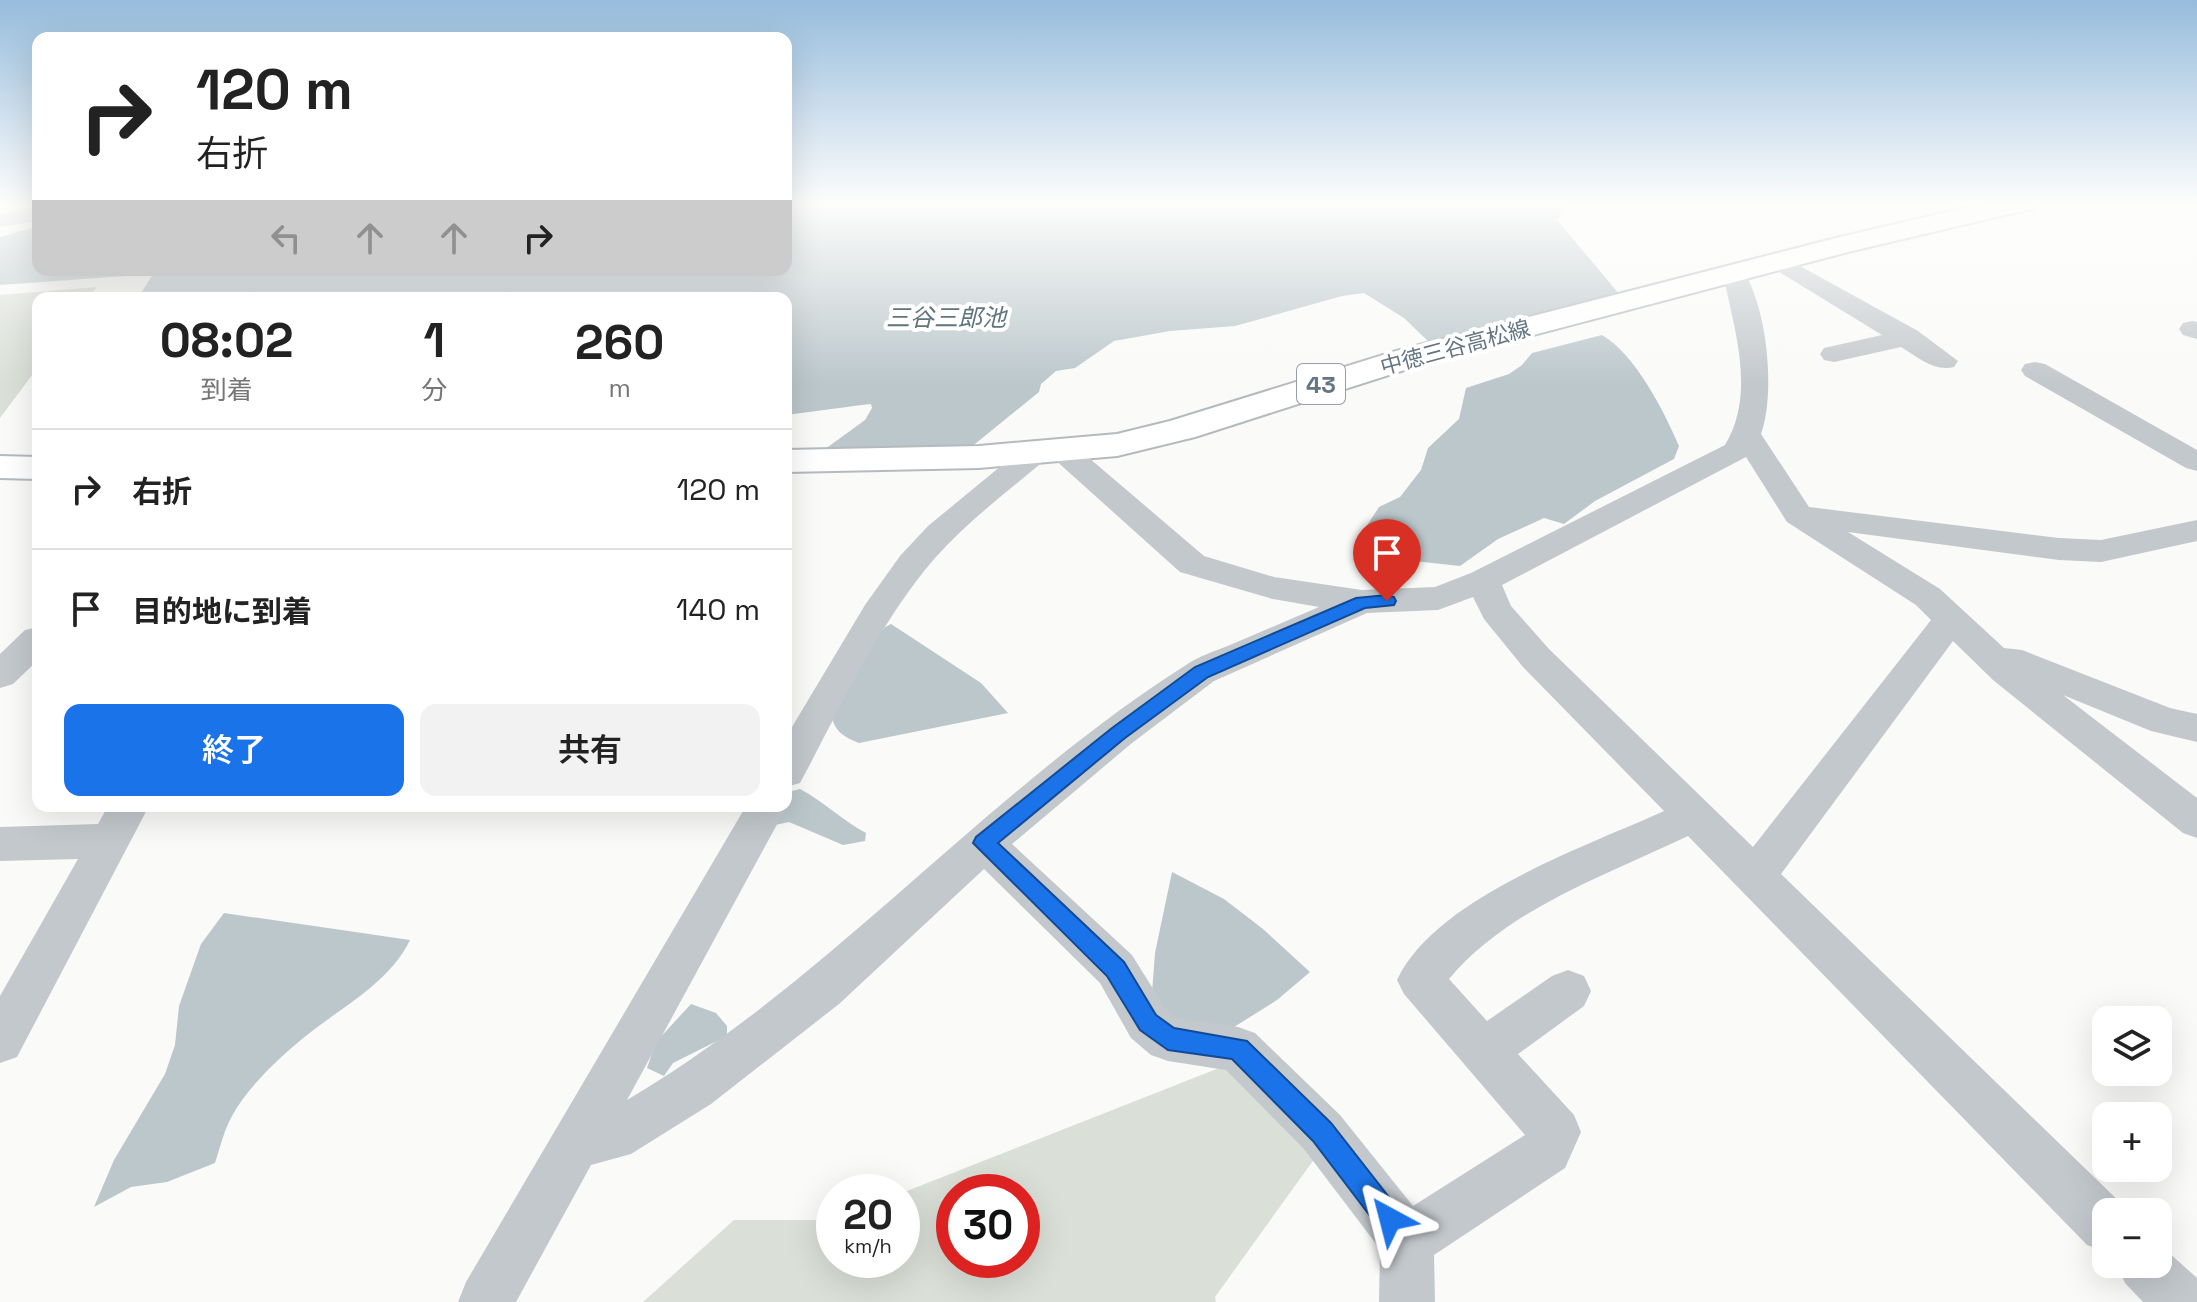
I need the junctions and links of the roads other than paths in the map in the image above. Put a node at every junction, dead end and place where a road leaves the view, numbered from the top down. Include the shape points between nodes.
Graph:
1 (1777, 263) edge
2 (1781, 263) edge
3 (1733, 274) junction
4 (1909, 337) junction
5 (1834, 354) dead end
6 (1944, 361) dead end
7 (2035, 370) dead end
8 (1748, 436) junction
9 (1049, 453) junction
10 (792, 461) edge
11 (2197, 462) edge
12 (0, 467) edge
13 (32, 468) edge
14 (1798, 515) junction
15 (2197, 530) edge
16 (1483, 581) junction
17 (1362, 602) junction
18 (1950, 619) junction
19 (32, 645) edge
20 (1982, 648) junction
21 (0, 675) edge
22 (2197, 728) edge
23 (792, 761) edge
24 (764, 812) edge
25 (1694, 815) junction
26 (2197, 821) edge
27 (119, 823) edge
28 (984, 843) junction
29 (0, 844) edge
30 (1755, 876) junction
31 (1568, 991) dead end
32 (0, 1041) edge
33 (1484, 1051) junction
34 (577, 1142) junction
35 (2092, 1212) edge
36 (1407, 1241) junction
37 (2158, 1278) edge
38 (486, 1302) edge
39 (1407, 1302) edge
40 (2182, 1302) edge

1 - 3 main road, 中徳三谷高松線 / 43
2 - 4 street
3 - 8 street via 1758,378
3 - 9 main road, 中徳三谷高松線 / 43 via 1408,358 1147,438
4 - 5 street
4 - 6 street
7 - 11 street
8 - 14 street
8 - 16 street via 1736,451 1705,470
9 - 10 main road, 中徳三谷高松線 / 43
9 - 17 street via 1192,564 1273,588
9 - 23 street via 952,521 913,563 874,616
12 - 13 main road
14 - 15 street via 2101,551
14 - 18 street via 1928,597
16 - 17 street via 1438,598
16 - 25 street via 1496,611 1536,658
17 - 28 street via 1201,672
18 - 20 street
18 - 30 street
19 - 21 street
20 - 22 street via 2164,721
20 - 26 street
24 - 34 street
25 - 30 street
25 - 33 street via 1513,900 1449,946 1420,980
27 - 29 street
27 - 32 street
28 - 34 street via 823,989 694,1087 613,1136
28 - 36 street via 1116,969 1148,1023 1168,1039 1238,1049 1322,1132
30 - 35 street
31 - 33 street
33 - 36 street via 1556,1132 1547,1150
34 - 38 street
36 - 39 street
37 - 40 street

